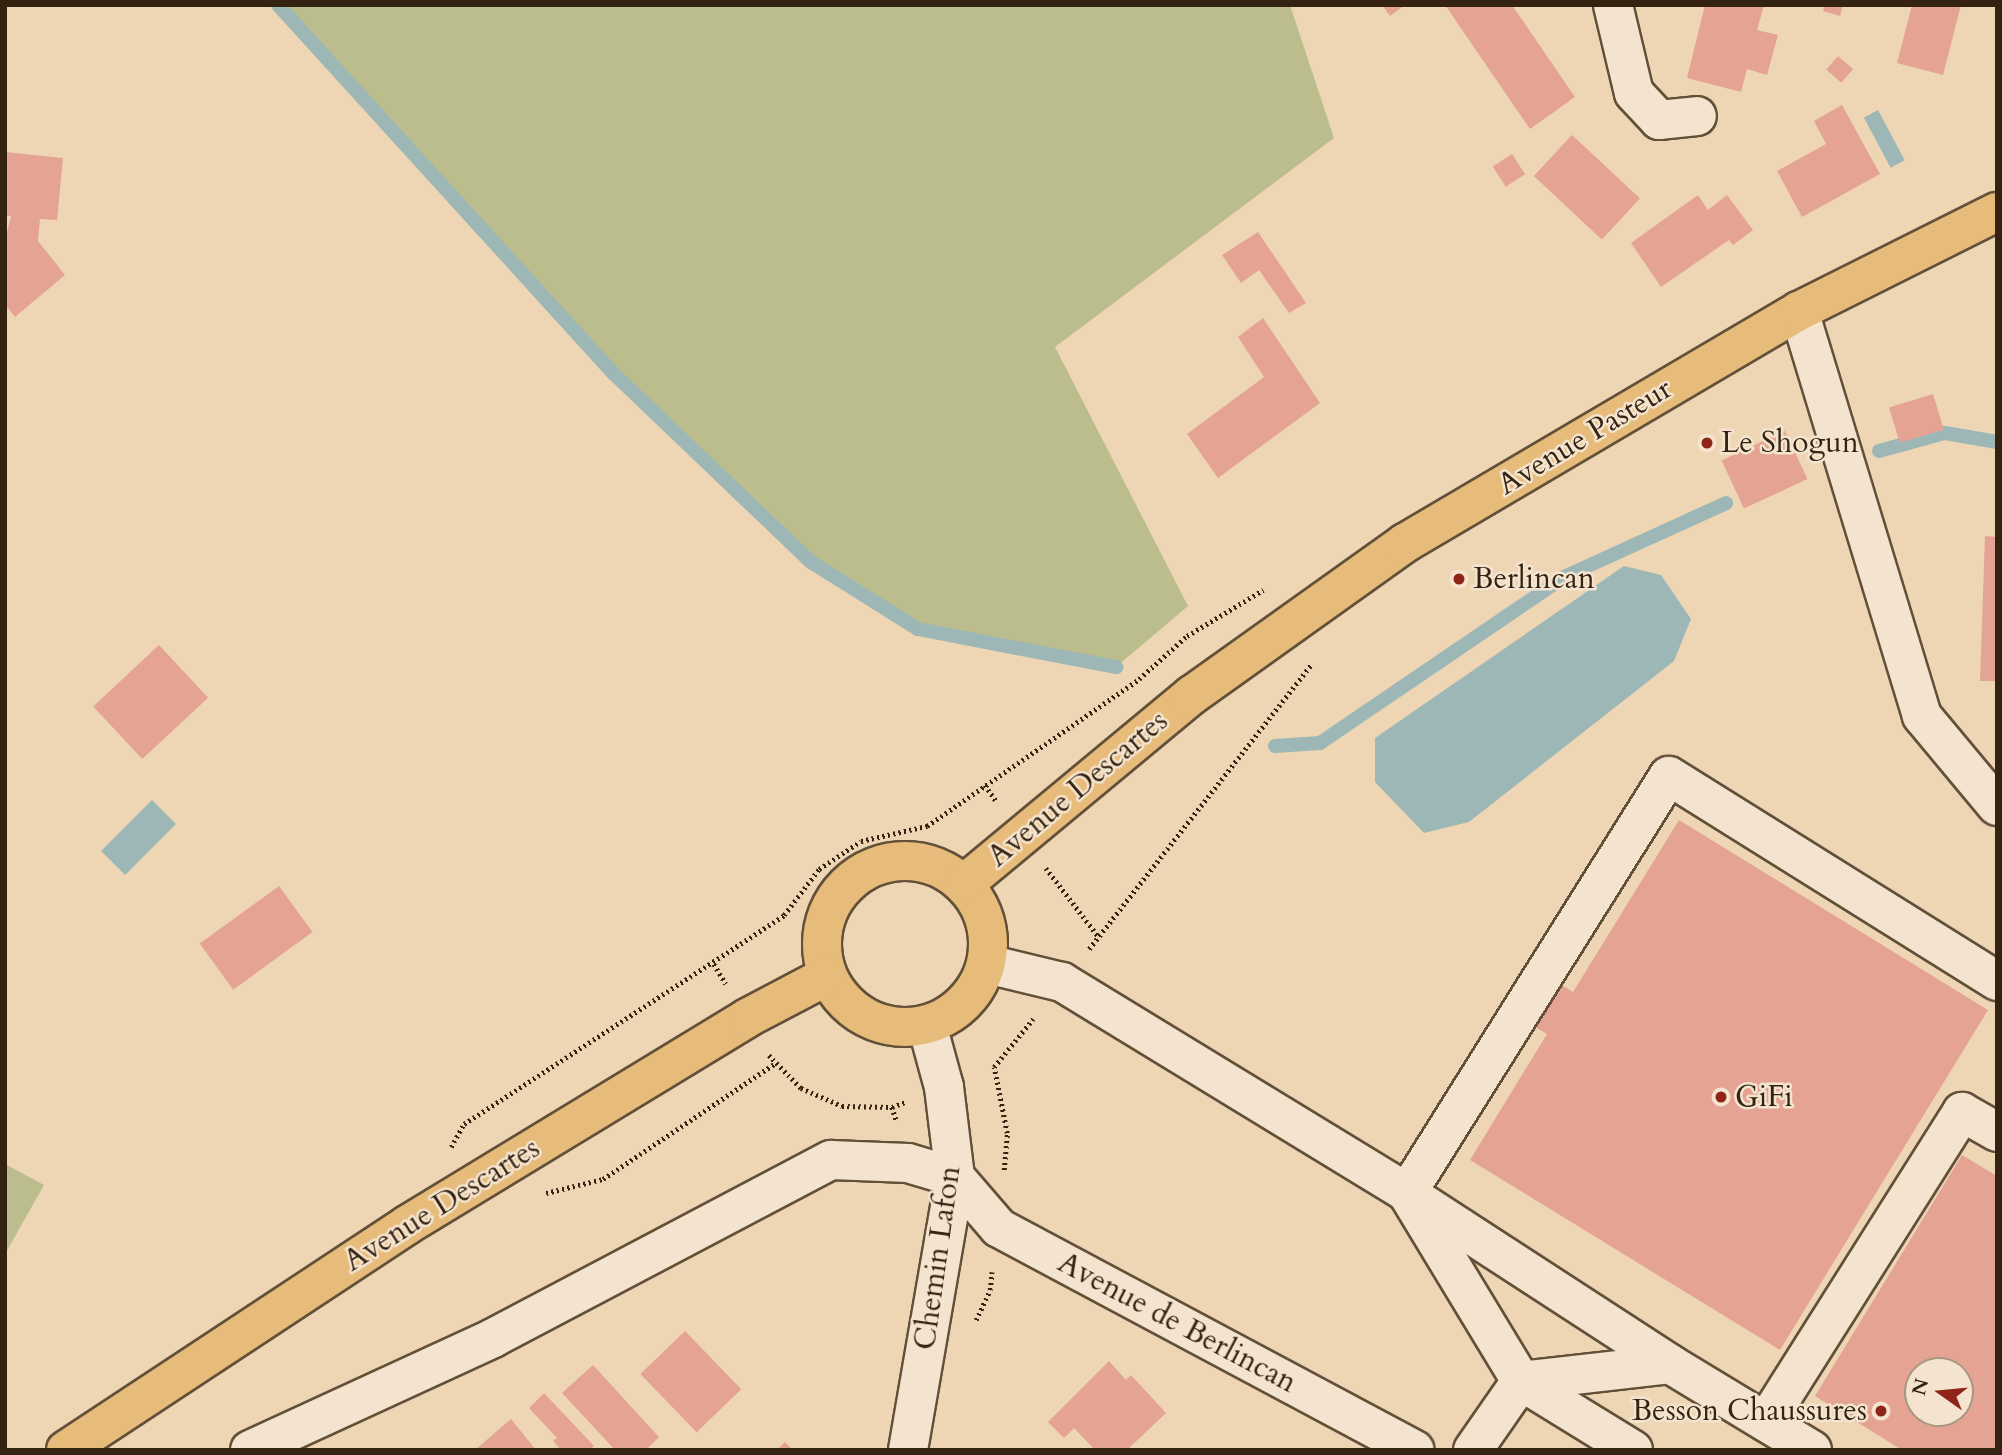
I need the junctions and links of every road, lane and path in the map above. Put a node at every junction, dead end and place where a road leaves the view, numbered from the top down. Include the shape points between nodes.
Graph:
1 (1613, 5) edge
2 (1697, 116) dead end
3 (1997, 212) edge
4 (1798, 311) junction
5 (1267, 589) dead end
6 (1314, 662) dead end
7 (1192, 695) joint
8 (1997, 806) edge
9 (964, 884) junction
10 (987, 964) junction
11 (827, 976) junction
12 (1997, 981) edge
13 (1062, 982) junction
14 (747, 1018) junction
15 (927, 1025) junction
16 (994, 1067) junction
17 (944, 1087) junction
18 (1997, 1132) edge
19 (956, 1177) junction
20 (1407, 1193) junction
21 (999, 1228) junction
22 (972, 1326) dead end
23 (1670, 1364) junction
24 (1521, 1381) junction
25 (1766, 1422) junction
26 (66, 1450) edge
27 (250, 1450) edge
28 (908, 1450) edge
29 (1414, 1450) edge
30 (1473, 1450) edge
31 (1633, 1450) edge
32 (1812, 1450) edge

1 - 2 street via 1634,93 1659,120
3 - 4 main road, Avenue Pasteur
4 - 7 main road, Avenue Pasteur via 1405,543
4 - 8 street via 1922,716
5 - 14 path via 1186,636 1139,679 927,826 862,841 819,869 784,915 714,964
6 - 13 path
7 - 9 main road, Avenue Descartes
9 - 10 main road, Avenue Descartes via 980,908 988,935
9 - 11 main road, Avenue Descartes via 941,868 913,860 885,863 858,874 837,894 824,920 821,948
10 - 13 street
10 - 15 main road via 965,1003
11 - 14 main road, Avenue Descartes
11 - 15 main road, Avenue Descartes via 856,1013 902,1028
12 - 20 street via 1669,776
13 - 16 path
13 - 20 street
14 - 17 path via 774,1064 801,1088 842,1106 892,1107
14 - 26 main road, Avenue Descartes via 407,1225
15 - 17 street, Chemin Lafon
16 - 17 path
16 - 21 path via 1007,1133
17 - 19 street, Chemin Lafon
18 - 25 street via 1962,1111
19 - 21 street, Avenue de Berlincan
19 - 27 street via 908,1163 831,1160 493,1338
19 - 28 street, Chemin Lafon
20 - 23 street
20 - 24 street
21 - 22 path via 990,1290
21 - 29 street, Avenue de Berlincan
23 - 24 street
23 - 25 street
24 - 30 street
24 - 31 street
25 - 32 street

